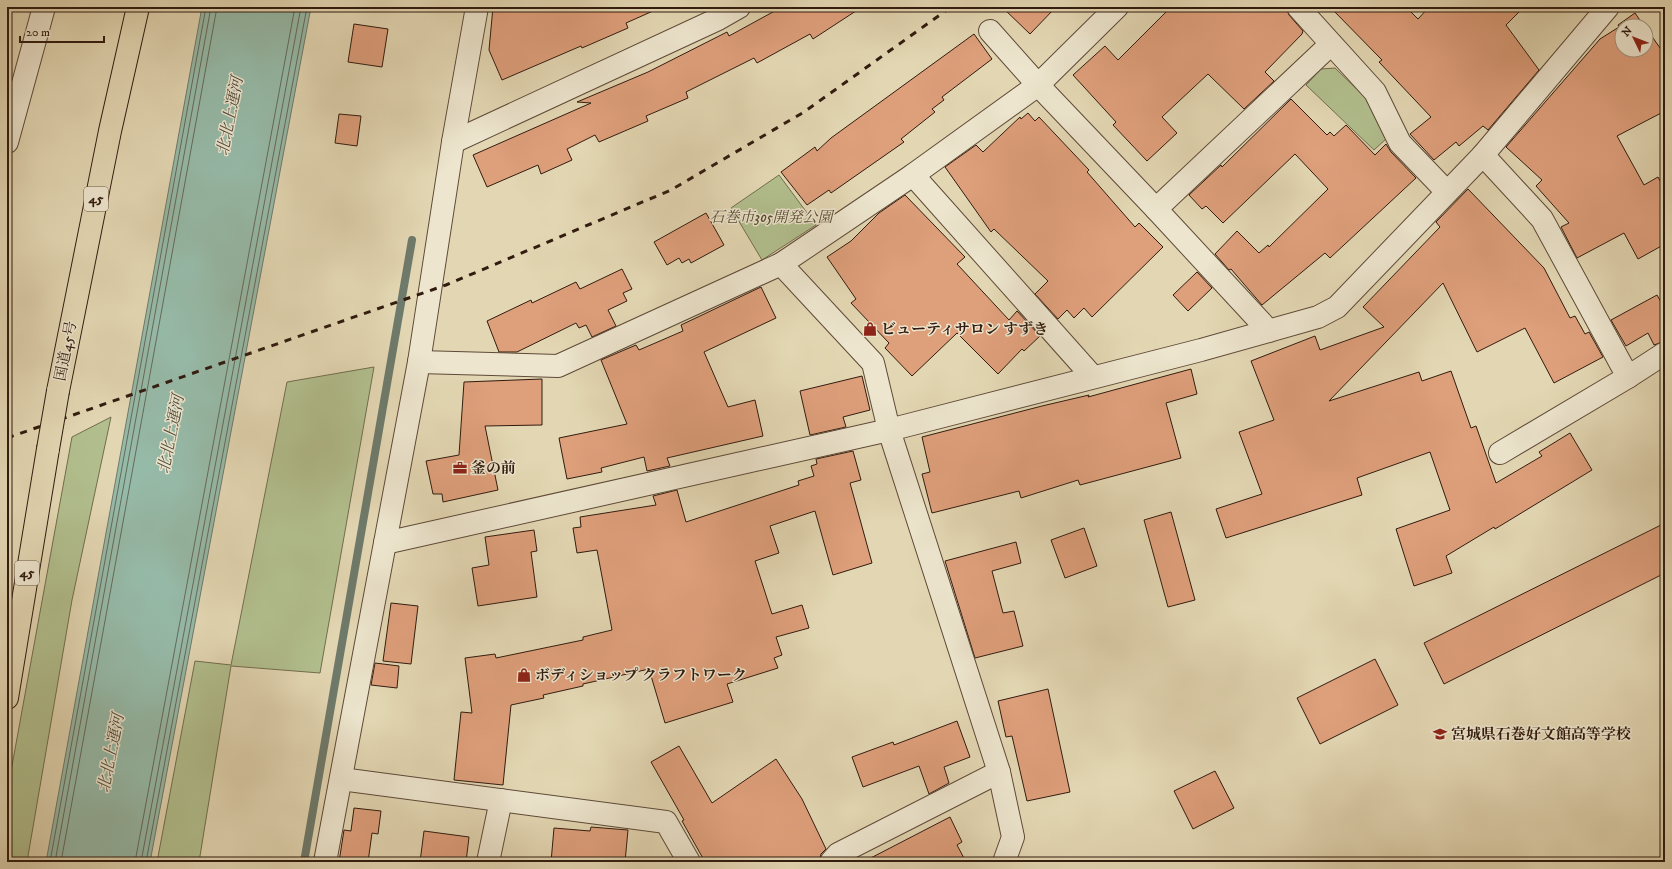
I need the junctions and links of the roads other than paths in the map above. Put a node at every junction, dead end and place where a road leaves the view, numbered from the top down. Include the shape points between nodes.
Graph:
1 (44, 7) edge
2 (138, 7) edge
3 (477, 7) edge
4 (739, 7) edge
5 (1117, 7) edge
6 (1298, 7) edge
7 (1600, 8) edge
8 (990, 31) dead end
9 (1331, 44) junction
10 (1038, 85) junction
11 (7, 142) edge
12 (453, 142) junction
13 (1483, 155) junction
14 (914, 175) junction
15 (1447, 192) junction
16 (1156, 209) junction
17 (782, 264) junction
18 (1269, 332) junction
19 (1665, 353) edge
20 (419, 362) junction
21 (1093, 377) junction
22 (1628, 377) junction
23 (889, 430) junction
24 (1500, 453) dead end
25 (385, 543) junction
26 (7, 698) edge
27 (999, 772) junction
28 (341, 779) junction
29 (501, 800) junction
30 (325, 862) edge
31 (488, 862) edge
32 (689, 862) edge
33 (831, 862) edge
34 (1004, 862) edge

1 - 11 street
2 - 26 highway, 国道45号 / 45, bridge via 110,131 58,391
3 - 12 street
4 - 12 street
5 - 10 street
6 - 9 street
7 - 13 street
8 - 10 street
9 - 15 street via 1375,92 1400,143
9 - 16 street
10 - 14 street
10 - 16 street
12 - 20 street
13 - 15 street
13 - 22 street via 1542,219
14 - 17 street
14 - 21 street
15 - 18 street via 1337,306 1318,317
16 - 18 street
17 - 20 street via 558,366
17 - 23 street via 873,363
18 - 21 street
19 - 22 street
20 - 25 street
21 - 23 street
22 - 24 street
23 - 25 street
23 - 27 street
25 - 28 street
27 - 33 street via 838,854
27 - 34 street via 1013,837
28 - 29 street
28 - 30 street
29 - 31 street
29 - 32 street via 666,822

